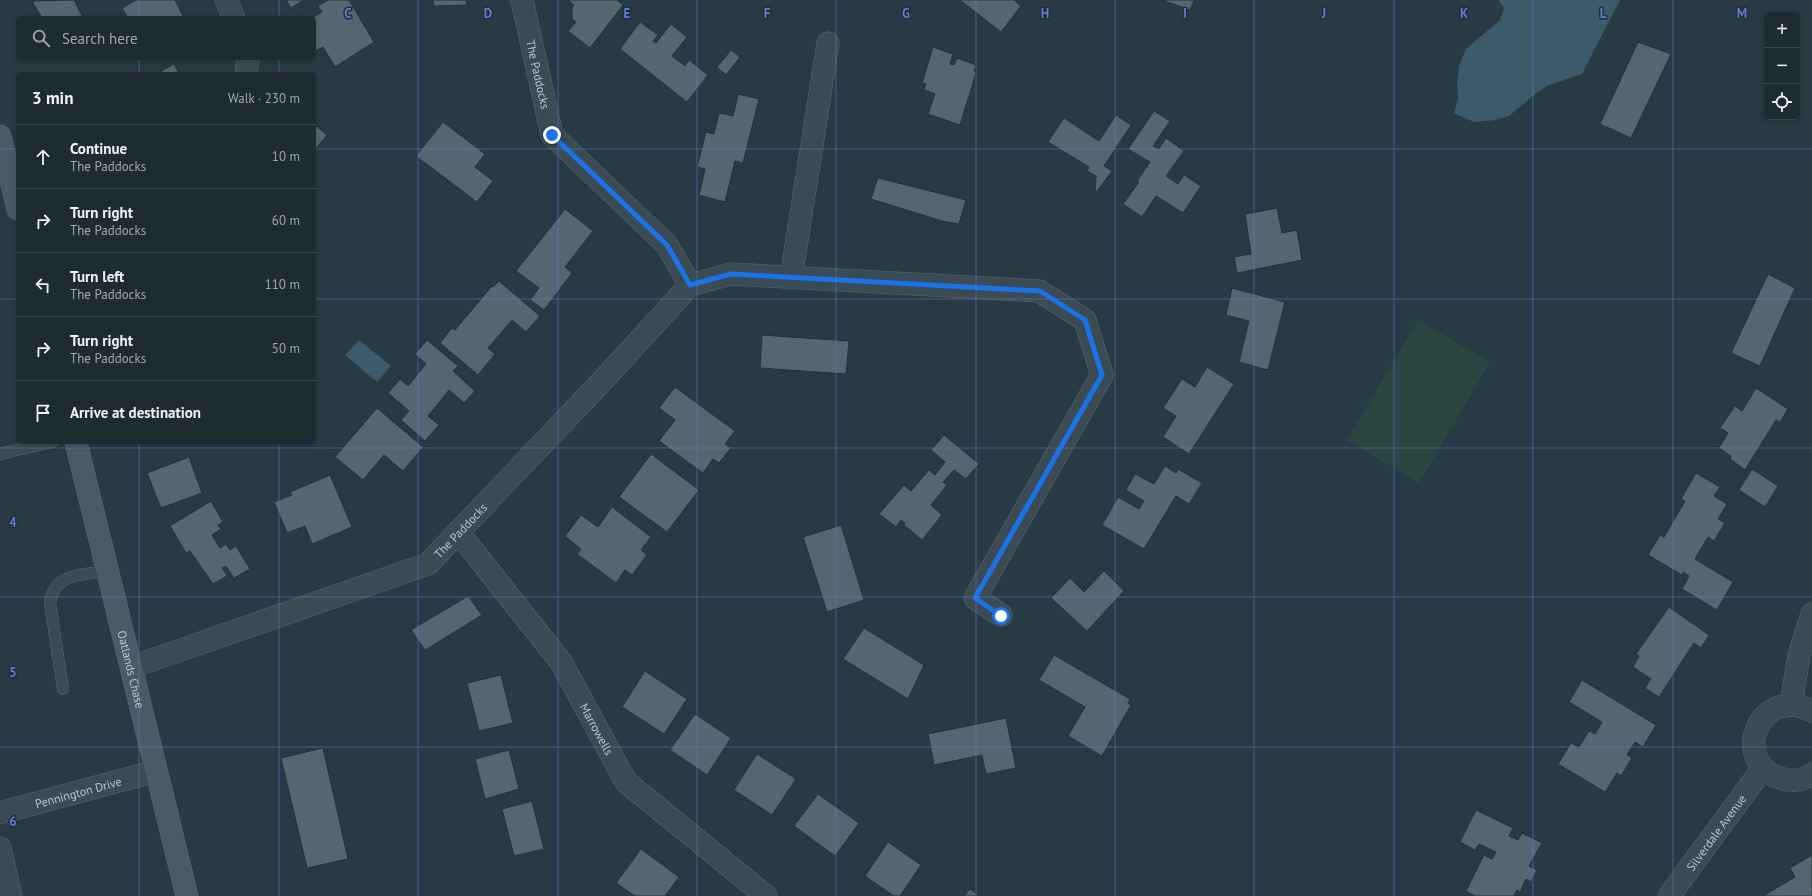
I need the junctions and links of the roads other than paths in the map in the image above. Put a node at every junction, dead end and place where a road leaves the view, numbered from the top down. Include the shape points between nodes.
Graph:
1 (226, 0) edge
2 (522, 0) edge
3 (233, 16) edge
4 (828, 43) dead end
5 (248, 60) edge
6 (246, 72) edge
7 (0, 137) edge
8 (16, 201) edge
9 (791, 278) junction
10 (690, 285) junction
11 (43, 444) edge
12 (76, 444) edge
13 (0, 454) edge
14 (458, 532) junction
15 (108, 571) junction
16 (1812, 614) edge
17 (1001, 616) dead end
18 (132, 668) junction
19 (63, 689) dead end
20 (1791, 705) junction
21 (1812, 711) edge
22 (1763, 768) junction
23 (156, 771) junction
24 (1812, 774) edge
25 (0, 813) edge
26 (0, 848) edge
27 (11, 896) edge
28 (187, 896) edge
29 (766, 896) edge
30 (1669, 896) edge

1 - 3 street
2 - 10 street, The Paddocks via 552,135 667,245
4 - 9 street
5 - 6 street
7 - 8 street
9 - 10 street via 731,274
9 - 17 street via 1040,291 1085,320 1102,375 975,598
10 - 14 street, The Paddocks
11 - 13 lane
12 - 15 street, Oatlands Chase
14 - 18 street, The Paddocks via 428,564
14 - 29 street, Marrowells via 561,662 626,782
15 - 18 street, Oatlands Chase
15 - 19 lane via 66,578 55,586 51,594 50,603
16 - 20 street via 1799,655
18 - 23 street, Oatlands Chase
20 - 21 street
20 - 22 street via 1768,712 1754,733 1753,746
22 - 24 street via 1773,776 1785,780 1798,780
22 - 30 street, Silverdale Avenue
23 - 25 street, Pennington Drive
23 - 28 street, Oatlands Chase
26 - 27 street

